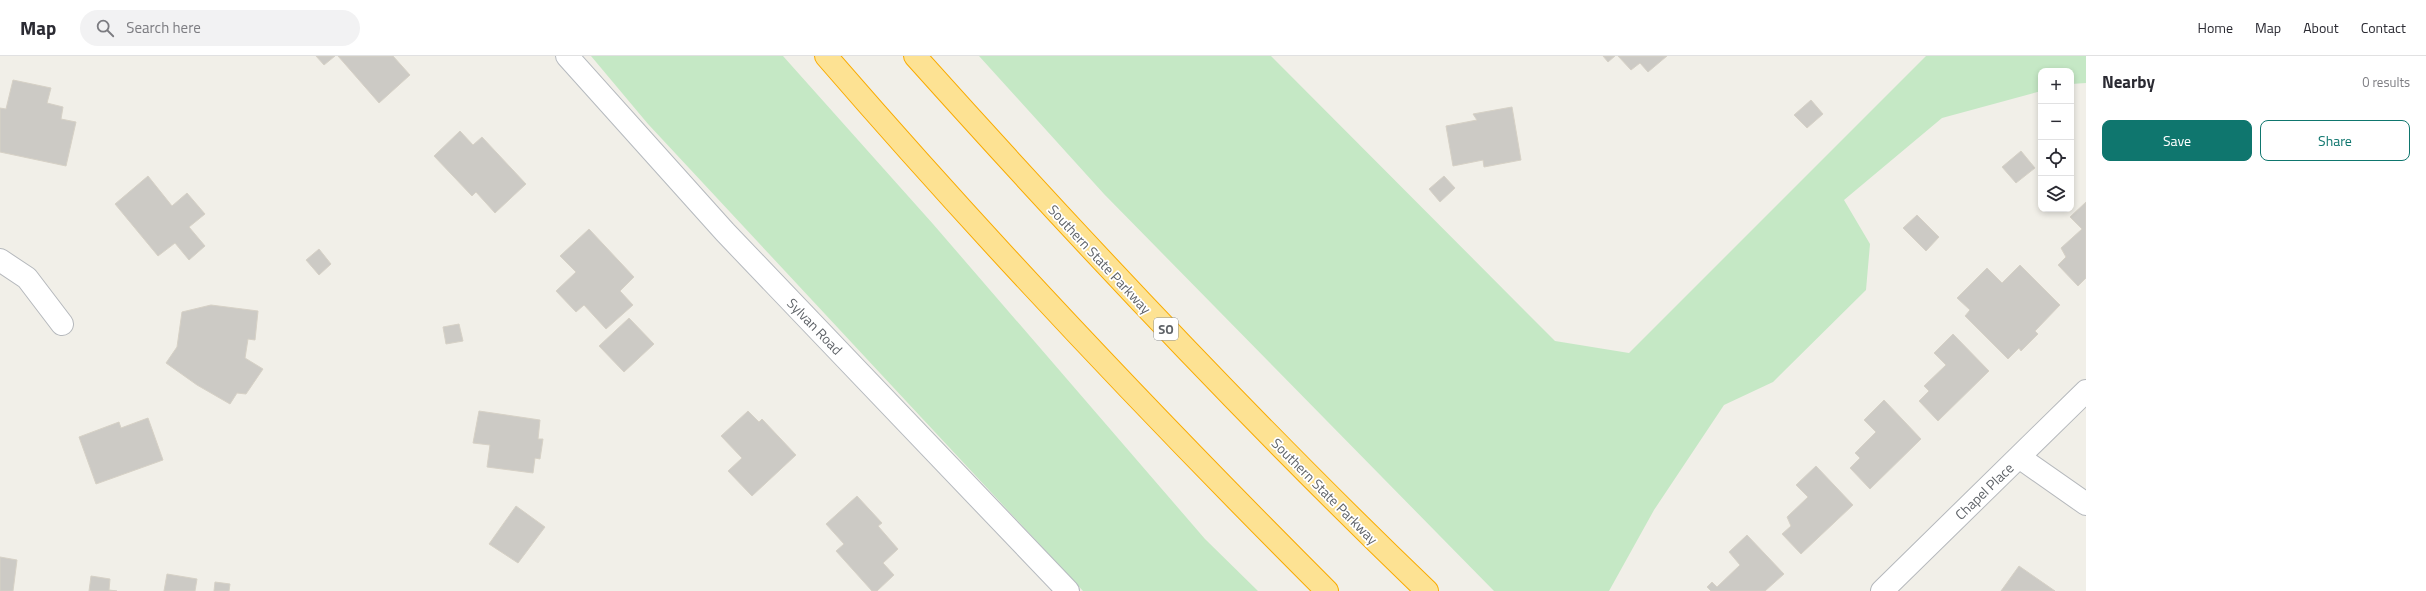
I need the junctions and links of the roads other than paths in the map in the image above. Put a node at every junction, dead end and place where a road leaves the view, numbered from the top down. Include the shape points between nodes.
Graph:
1 (567, 56) edge
2 (826, 56) edge
3 (915, 56) edge
4 (0, 260) edge
5 (62, 324) dead end
6 (2086, 391) edge
7 (2019, 457) junction
8 (2086, 504) edge
9 (1068, 591) edge
10 (1327, 591) edge
11 (1427, 591) edge
12 (1882, 591) edge

1 - 9 street, Sylvan Road via 725,232
2 - 10 highway via 937,182 1086,344
3 - 11 highway, Southern State Parkway / SO via 1150,312 1309,475
4 - 5 street via 27,278
6 - 7 street, Chapel Place
7 - 8 street
7 - 12 street, Chapel Place

